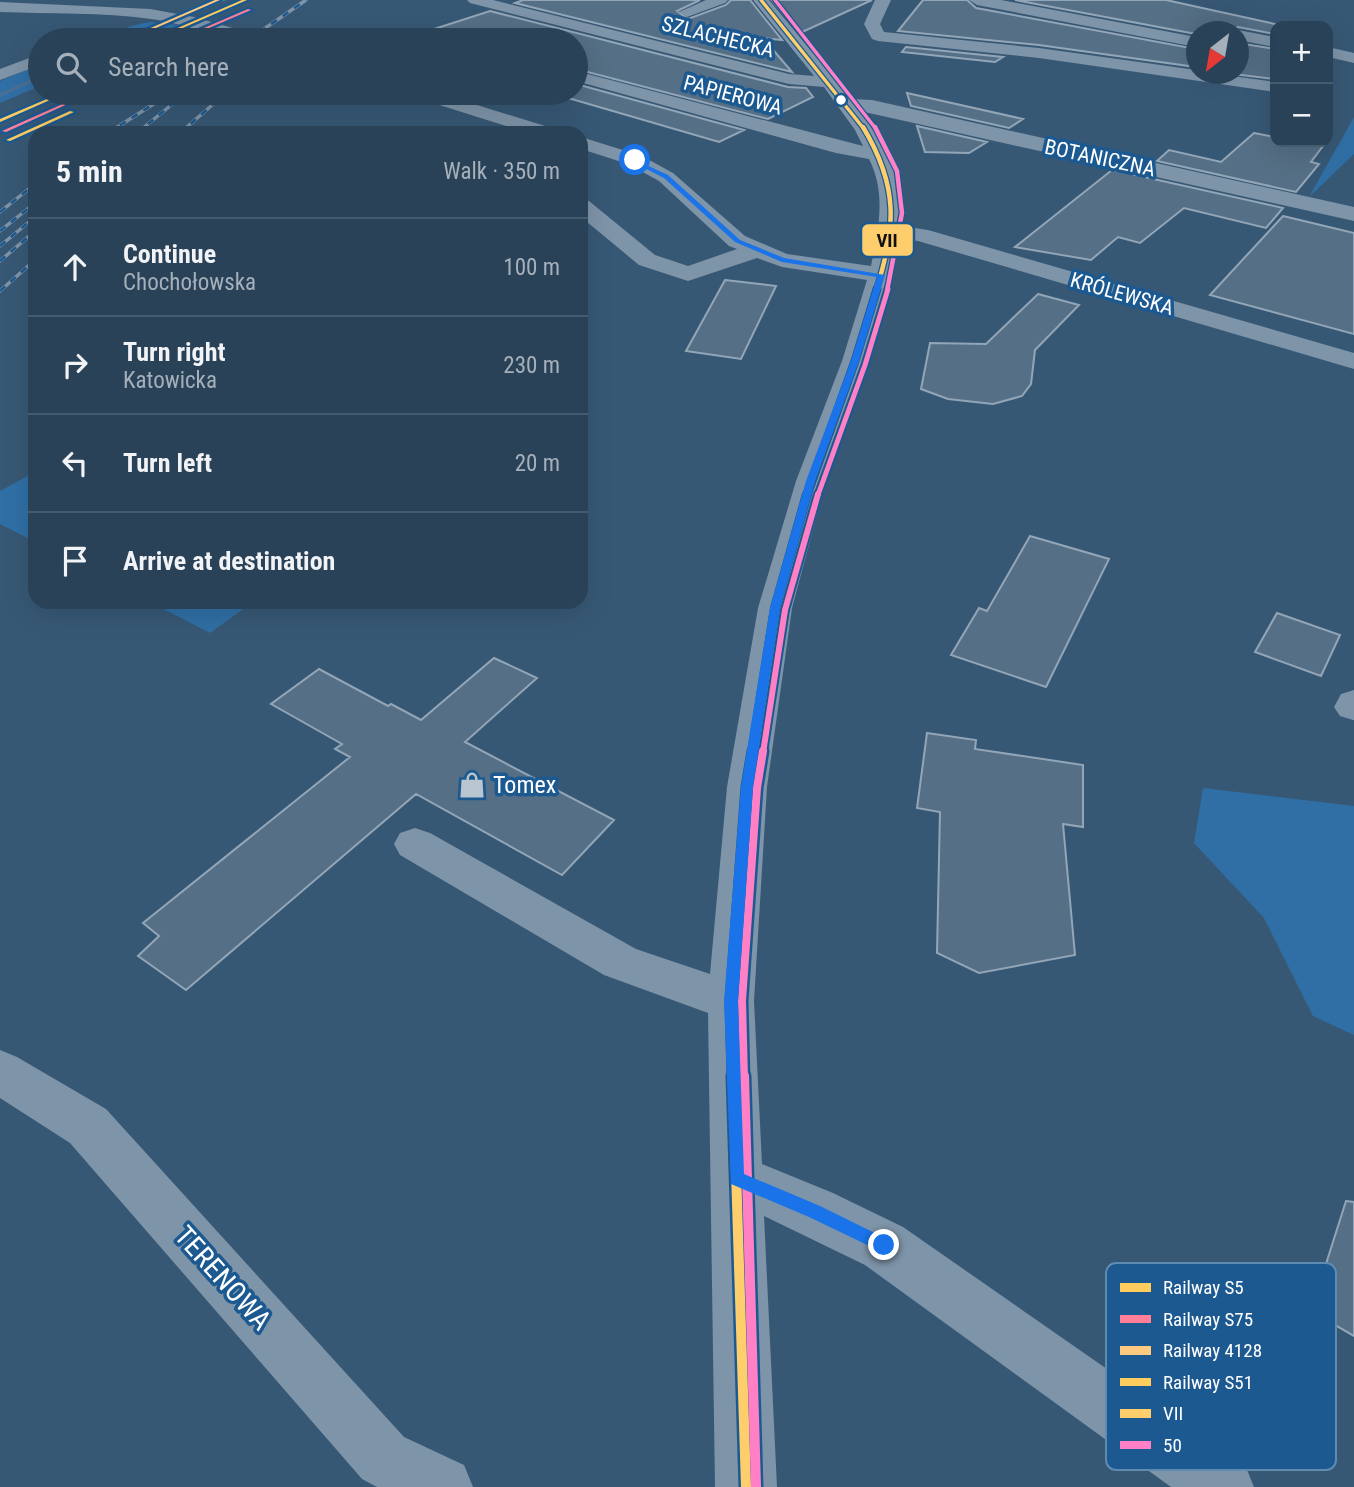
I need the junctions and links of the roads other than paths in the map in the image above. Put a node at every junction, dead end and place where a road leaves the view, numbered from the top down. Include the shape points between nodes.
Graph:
1 (43, 0) edge
2 (475, 0) edge
3 (720, 0) edge
4 (761, 0) edge
5 (883, 0) edge
6 (977, 0) edge
7 (1061, 0) edge
8 (173, 5) dead end
9 (0, 7) edge
10 (122, 12) edge
11 (687, 12) dead end
12 (150, 14) junction
13 (1186, 25) edge
14 (214, 28) edge
15 (586, 28) edge
16 (588, 28) edge
17 (1249, 37) edge
18 (1186, 40) edge
19 (1270, 41) edge
20 (1249, 52) edge
21 (1333, 53) edge
22 (1270, 56) edge
23 (1354, 58) edge
24 (28, 64) edge
25 (0, 75) edge
26 (588, 79) edge
27 (1270, 86) edge
28 (838, 93) junction
29 (460, 105) edge
30 (526, 126) edge
31 (588, 145) edge
32 (879, 155) junction
33 (588, 212) edge
34 (1354, 215) edge
35 (890, 231) junction
36 (758, 250) junction
37 (881, 275) junction
38 (1354, 361) edge
39 (415, 844) dead end
40 (731, 1001) junction
41 (0, 1072) edge
42 (737, 1179) junction
43 (1106, 1403) edge
44 (1199, 1470) edge
45 (442, 1487) edge
46 (746, 1487) edge
47 (1223, 1487) edge

1 - 10 street
2 - 15 street, SZLACHECKA
3 - 11 street
4 - 28 street
5 - 27 street via 872,24 878,36 1040,53
6 - 18 street
7 - 13 street
8 - 12 street
9 - 10 street
10 - 12 street
12 - 14 street
16 - 28 street, SZLACHECKA
17 - 19 street
20 - 22 street
21 - 23 street
24 - 25 street
26 - 32 street, PAPIEROWA
28 - 32 street
28 - 34 street, BOTANICZNA via 872,106
29 - 30 street
31 - 36 street via 635,160 666,177 737,241
32 - 35 street via 887,174
33 - 36 street via 647,260 688,274
35 - 37 street
35 - 38 street, KRÓLEWSKA via 920,235
36 - 37 street via 782,260
37 - 40 street via 811,481 775,608 747,787
39 - 40 street via 620,962
40 - 42 street
41 - 45 street, TERENOWA via 88,1126 383,1458
42 - 43 street via 884,1245
42 - 46 street
44 - 47 street

